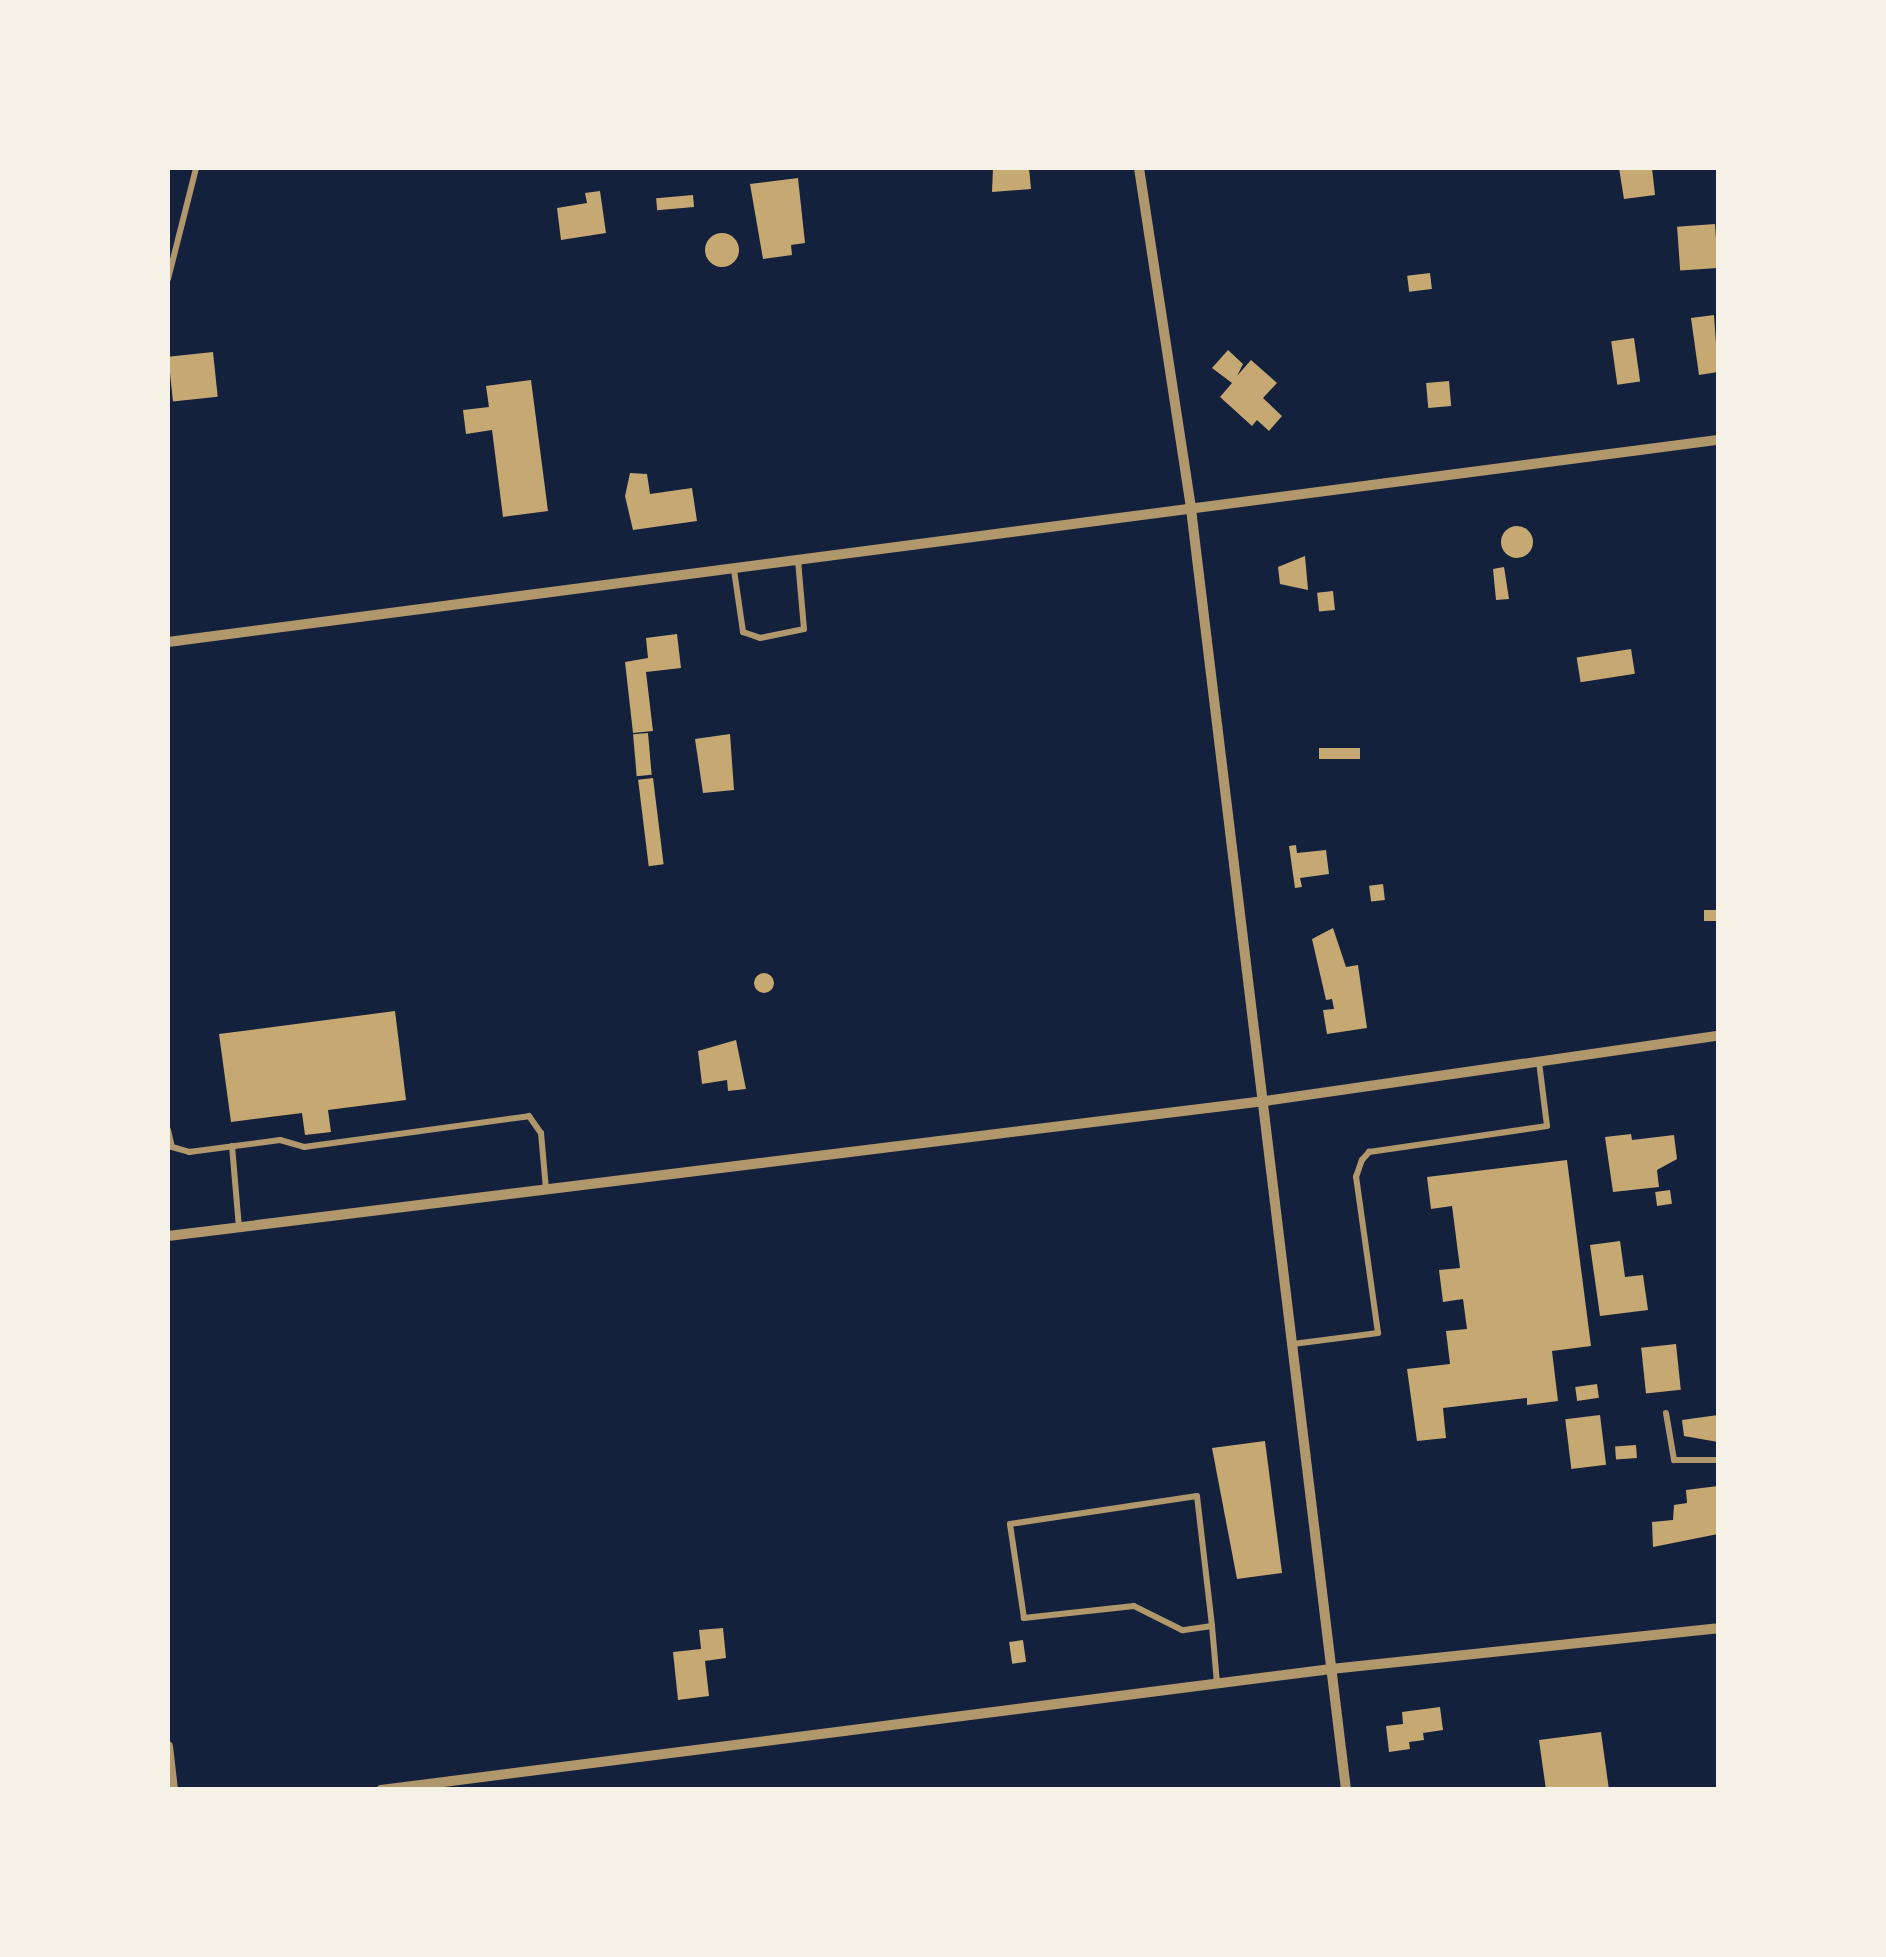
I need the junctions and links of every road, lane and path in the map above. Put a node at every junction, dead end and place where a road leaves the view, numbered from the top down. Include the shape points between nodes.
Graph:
1 (196, 168) edge
2 (1138, 168) edge
3 (168, 279) edge
4 (1718, 440) edge
5 (1190, 509) junction
6 (798, 561) junction
7 (734, 570) junction
8 (168, 642) edge
9 (1718, 1036) edge
10 (1539, 1061) junction
11 (1265, 1101) junction
12 (168, 1130) edge
13 (232, 1146) junction
14 (546, 1189) junction
15 (239, 1228) junction
16 (168, 1236) edge
17 (1294, 1344) junction
18 (1666, 1413) dead end
19 (1718, 1460) edge
20 (1212, 1626) junction
21 (1718, 1628) edge
22 (1331, 1669) junction
23 (1217, 1684) junction
24 (168, 1746) edge
25 (173, 1790) edge
26 (381, 1790) edge
27 (1346, 1790) edge

1 - 3 lane
2 - 5 street
4 - 5 street
5 - 6 street
5 - 11 street
6 - 7 street
6 - 7 lane via 804,628 760,638 743,632
7 - 8 street
9 - 10 street
10 - 11 street
10 - 17 lane via 1547,1126 1369,1152 1362,1160 1356,1177 1378,1333
11 - 14 street
11 - 17 street
12 - 13 lane via 180,1152
13 - 14 lane via 280,1140 304,1148 529,1116 542,1133
13 - 15 lane
14 - 15 street
15 - 16 street
17 - 22 street
18 - 19 lane via 1674,1460
20 - 20 lane via 1197,1496 1010,1524 1024,1618 1134,1606 1182,1630
20 - 23 lane
21 - 22 street
22 - 23 street
22 - 27 street
23 - 26 street
24 - 25 street

